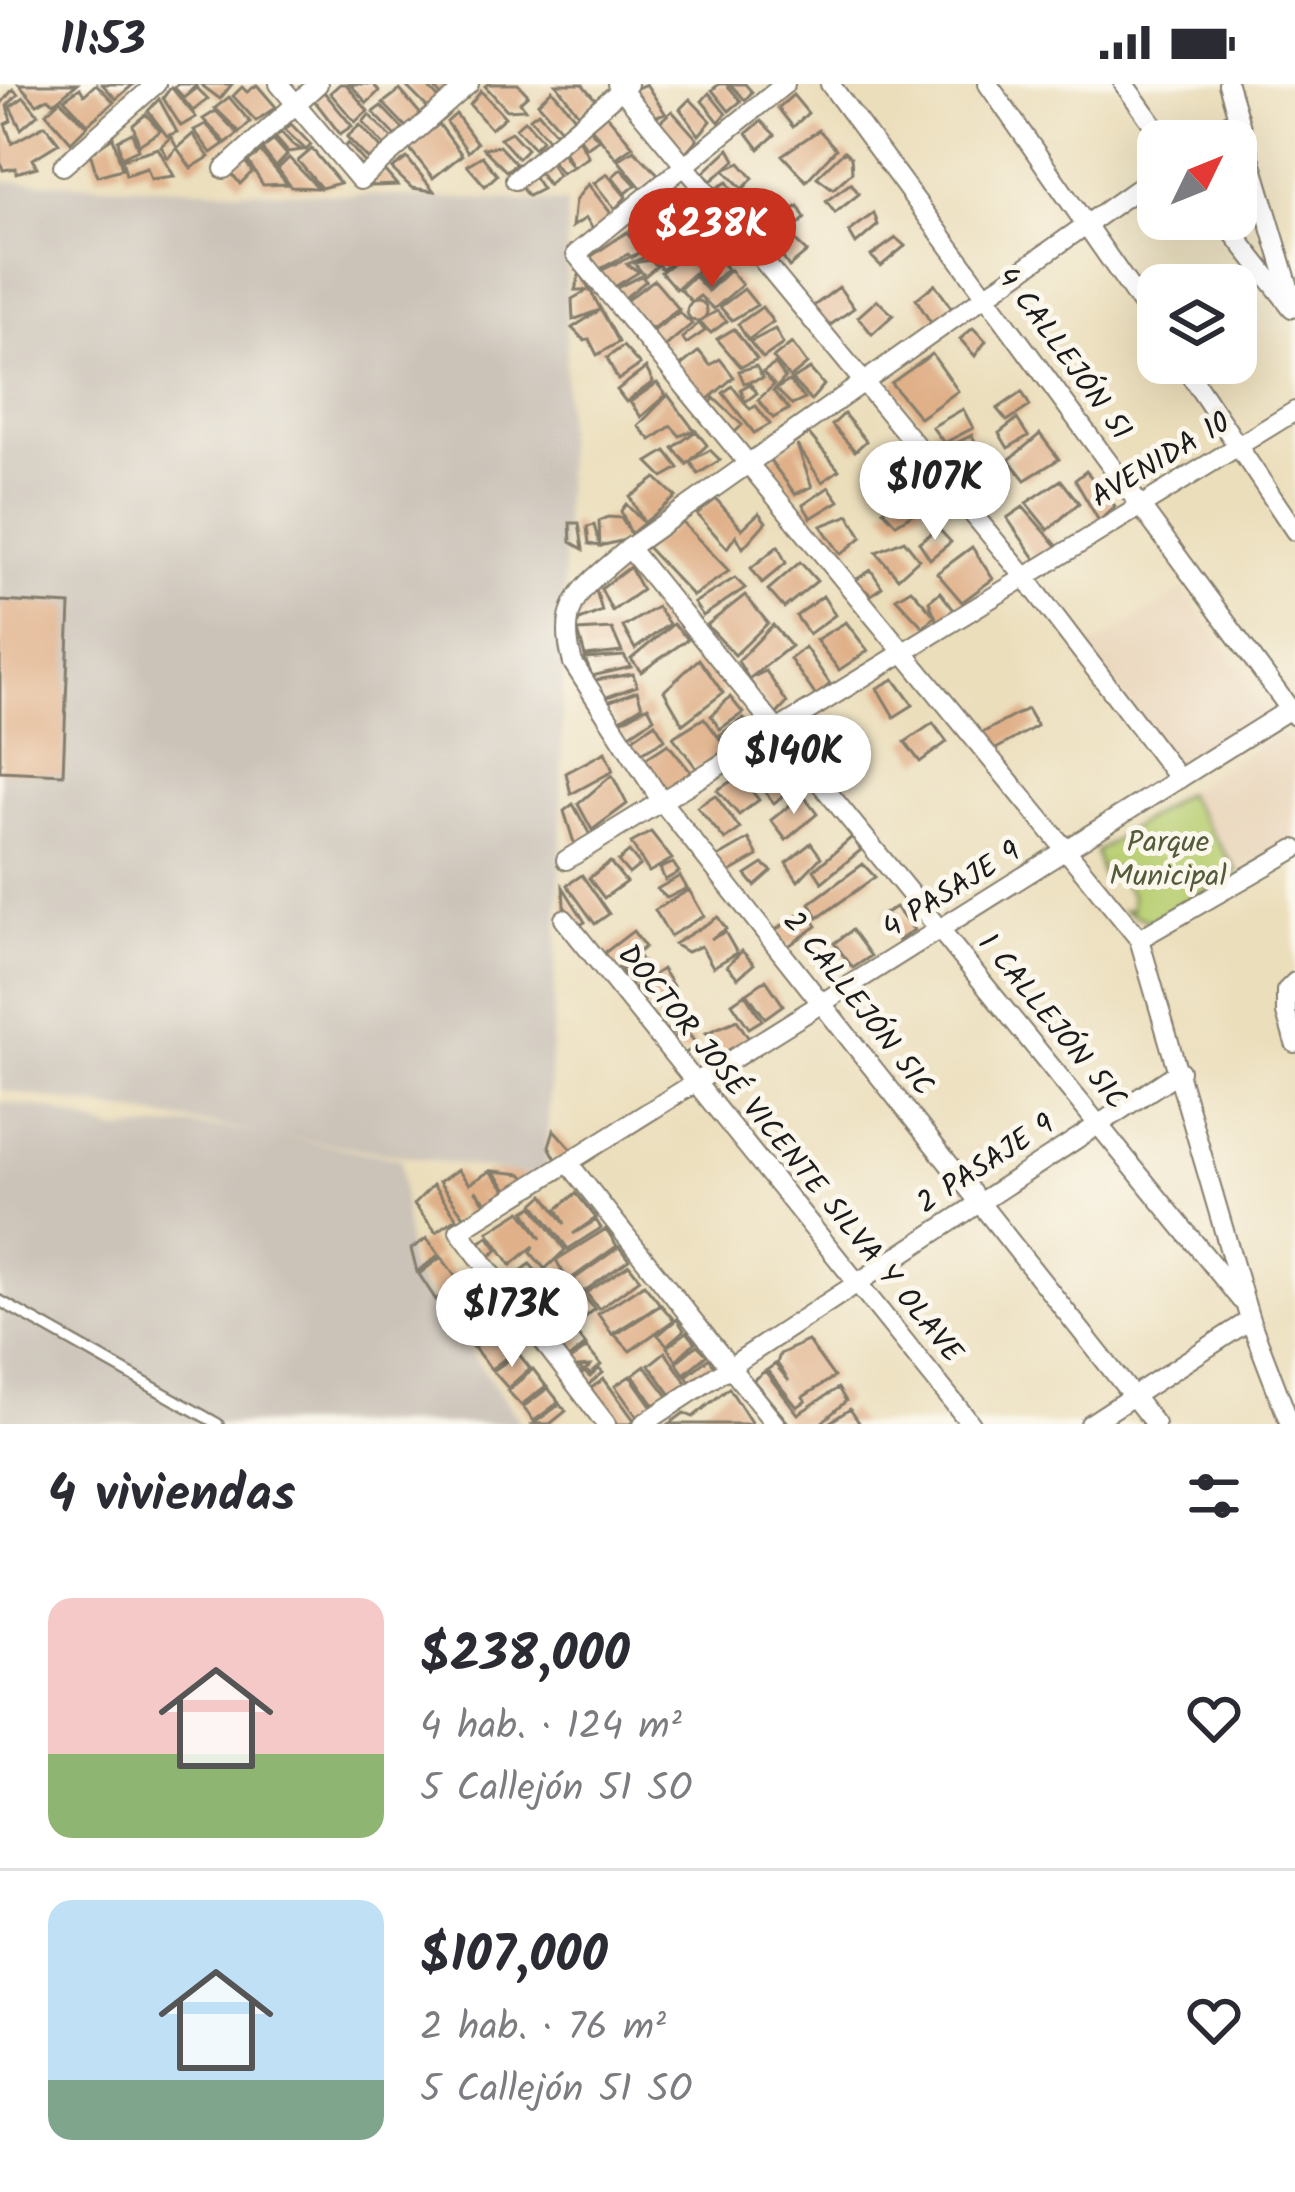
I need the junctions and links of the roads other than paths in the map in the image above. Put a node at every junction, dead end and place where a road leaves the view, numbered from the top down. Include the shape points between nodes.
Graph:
1 (156, 84) edge
2 (279, 84) edge
3 (318, 84) edge
4 (469, 84) edge
5 (785, 84) edge
6 (830, 84) edge
7 (988, 84) edge
8 (1124, 84) edge
9 (1228, 84) edge
10 (622, 86) edge
11 (296, 104) junction
12 (1238, 118) junction
13 (1150, 120) edge
14 (1235, 120) edge
15 (63, 166) dead end
16 (684, 166) junction
17 (224, 169) dead end
18 (515, 180) dead end
19 (1137, 189) edge
20 (1086, 225) junction
21 (1239, 240) edge
22 (986, 296) junction
23 (1137, 298) edge
24 (1295, 309) edge
25 (863, 382) junction
26 (1197, 384) edge
27 (1295, 411) edge
28 (1240, 446) junction
29 (750, 462) junction
30 (1140, 506) junction
31 (1295, 531) edge
32 (629, 548) junction
33 (1025, 578) junction
34 (907, 650) junction
35 (1293, 712) edge
36 (778, 731) junction
37 (1179, 779) junction
38 (662, 802) junction
39 (1295, 848) edge
40 (1066, 852) junction
41 (566, 860) dead end
42 (564, 919) dead end
43 (940, 931) junction
44 (1139, 939) junction
45 (1295, 982) edge
46 (822, 1005) junction
47 (1295, 1043) edge
48 (1180, 1071) junction
49 (698, 1082) junction
50 (1099, 1124) junction
51 (570, 1165) junction
52 (978, 1203) junction
53 (855, 1284) junction
54 (0, 1301) edge
55 (1249, 1314) junction
56 (732, 1369) junction
57 (1132, 1396) junction
58 (218, 1424) edge
59 (606, 1424) edge
60 (643, 1424) edge
61 (775, 1424) edge
62 (971, 1424) edge
63 (1090, 1424) edge
64 (1155, 1424) edge
65 (1290, 1424) edge

1 - 15 street
2 - 11 street
3 - 11 street
4 - 11 street via 360,180
5 - 16 street
6 - 22 street, 4 CALLEJÓN 51
7 - 20 street
8 - 13 street
9 - 12 street
10 - 16 street
10 - 18 street
11 - 17 street
12 - 14 street
12 - 24 street
16 - 25 street
16 - 29 street via 576,254
19 - 20 street
20 - 22 street
20 - 23 street
21 - 24 street
22 - 25 street
22 - 30 street, 4 CALLEJÓN 51
25 - 29 street
25 - 33 street
26 - 28 street
27 - 28 street, AVENIDA 10
28 - 30 street, AVENIDA 10
28 - 31 street
29 - 32 street
29 - 34 street
30 - 33 street, AVENIDA 10
30 - 35 street, 4 CALLEJÓN 51
32 - 36 street, 1 CALLEJÓN 51C
32 - 38 street, 2 CALLEJÓN 51C via 574,597 567,642
33 - 34 street, AVENIDA 10
33 - 37 street
34 - 36 street, AVENIDA 10
34 - 40 street
35 - 37 street, 4 PASAJE 9
36 - 38 street, AVENIDA 10
36 - 43 street, 1 CALLEJÓN 51C
37 - 40 street, 4 PASAJE 9
38 - 41 street, AVENIDA 10
38 - 46 street, 2 CALLEJÓN 51C
39 - 44 street
40 - 43 street, 4 PASAJE 9
40 - 44 street
42 - 49 street, DOCTOR JOSÉ VICENTE SILVA Y OLAVE
43 - 46 street, 4 PASAJE 9
43 - 50 street, 1 CALLEJÓN 51C
44 - 48 street
45 - 47 street via 1286,991 1286,1013
46 - 49 street, 4 PASAJE 9
46 - 52 street, 2 CALLEJÓN 51C
48 - 50 street, 2 PASAJE 9
48 - 55 street
49 - 51 street, 4 PASAJE 9
49 - 53 street, DOCTOR JOSÉ VICENTE SILVA Y OLAVE
50 - 52 street, 2 PASAJE 9
50 - 55 street, 1 CALLEJÓN 51C
51 - 56 street
51 - 59 street, 4 PASAJE 9 via 459,1231
52 - 53 street, 2 PASAJE 9
52 - 57 street, 2 CALLEJÓN 51C
53 - 56 street, 2 PASAJE 9
53 - 62 street, DOCTOR JOSÉ VICENTE SILVA Y OLAVE
54 - 58 lane
55 - 57 street
55 - 65 street
56 - 60 street, 2 PASAJE 9
56 - 61 street
57 - 63 street
57 - 64 street, 2 CALLEJÓN 51C

